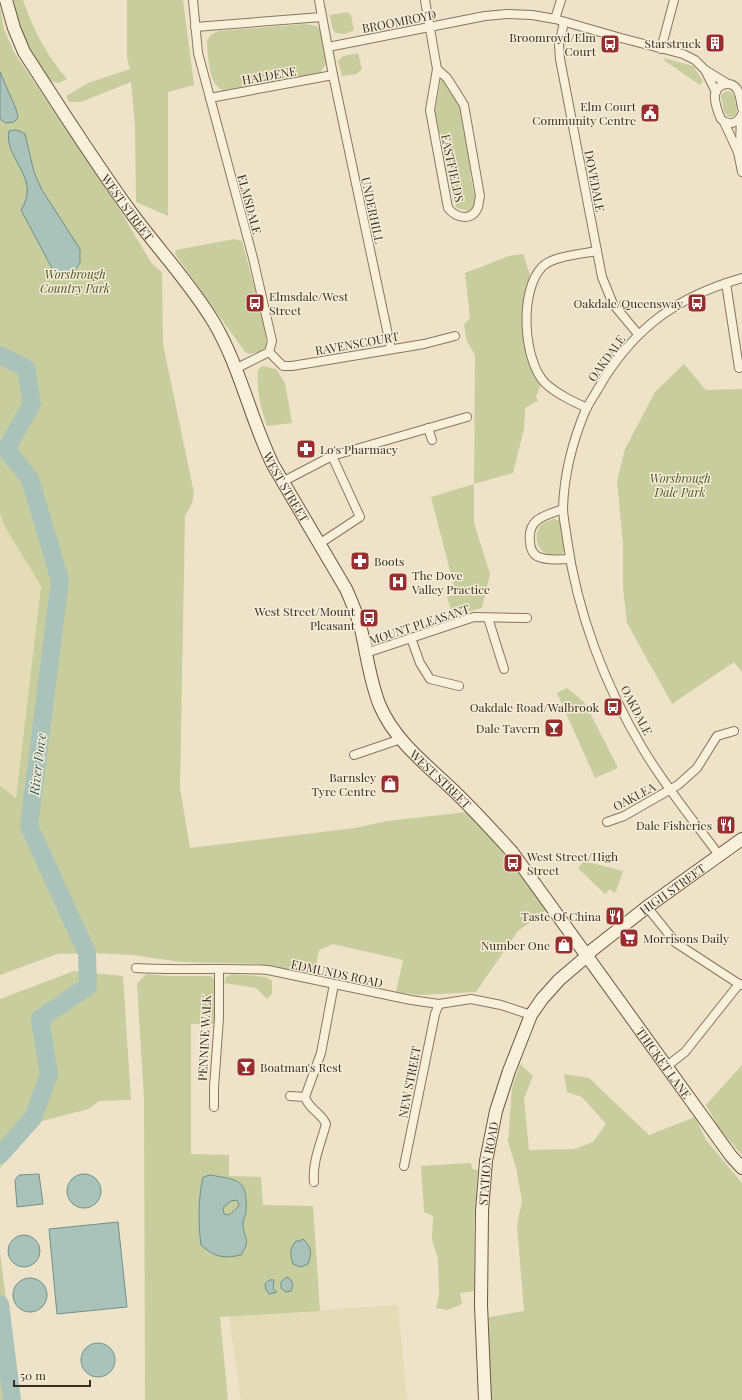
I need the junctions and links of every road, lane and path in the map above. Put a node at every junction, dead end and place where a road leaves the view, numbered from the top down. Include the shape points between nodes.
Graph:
1 (6, 0) edge
2 (193, 0) edge
3 (319, 0) edge
4 (425, 0) edge
5 (561, 0) edge
6 (674, 0) edge
7 (322, 17) junction
8 (555, 19) junction
9 (564, 22) junction
10 (195, 27) junction
11 (430, 27) junction
12 (328, 47) junction
13 (661, 49) junction
14 (438, 69) junction
15 (705, 70) junction
16 (333, 75) junction
17 (728, 84) junction
18 (740, 91) edge
19 (716, 92) junction
20 (210, 98) junction
21 (742, 108) edge
22 (742, 116) edge
23 (724, 122) junction
24 (738, 152) junction
25 (742, 172) edge
26 (597, 251) junction
27 (742, 278) edge
28 (726, 282) junction
29 (638, 334) junction
30 (455, 336) dead end
31 (391, 349) junction
32 (269, 352) junction
33 (237, 368) junction
34 (739, 368) dead end
35 (587, 408) junction
36 (467, 417) dead end
37 (428, 428) junction
38 (432, 440) dead end
39 (332, 456) junction
40 (282, 482) junction
41 (563, 509) junction
42 (319, 544) junction
43 (570, 559) junction
44 (488, 618) junction
45 (527, 618) dead end
46 (411, 638) junction
47 (366, 653) junction
48 (504, 669) dead end
49 (459, 686) dead end
50 (734, 730) dead end
51 (401, 739) junction
52 (354, 755) dead end
53 (670, 790) junction
54 (607, 822) dead end
55 (742, 839) edge
56 (719, 855) junction
57 (647, 907) junction
58 (587, 956) junction
59 (136, 968) dead end
60 (219, 970) junction
61 (334, 984) junction
62 (740, 985) edge
63 (439, 1004) junction
64 (531, 1015) junction
65 (667, 1066) junction
66 (290, 1096) dead end
67 (305, 1097) junction
68 (214, 1107) dead end
69 (404, 1166) dead end
70 (742, 1168) edge
71 (314, 1182) dead end
72 (485, 1400) edge

1 - 33 main road, WEST STREET via 24,52 132,214 212,320
2 - 10 street, ELMSDALE
3 - 7 street, UNDERHILL
4 - 11 street, EASTFIELDS
5 - 8 street
6 - 13 street
7 - 10 street
7 - 12 street, UNDERHILL
8 - 9 street, BROOMROYD
8 - 11 street, BROOMROYD via 507,14
9 - 13 street, BROOMROYD
9 - 26 street, DOVEDALE via 559,45 560,60
10 - 20 street, ELMSDALE via 198,52
11 - 12 street, BROOMROYD
11 - 14 street, EASTFIELDS
12 - 16 street, UNDERHILL
13 - 15 street, BROOMROYD via 684,54
14 - 14 street, EASTFIELDS via 447,78 464,105 480,196 478,207 466,217 454,214 448,208 430,110
15 - 17 street, BROOMROYD
15 - 19 street, BROOMROYD
16 - 20 street, HALDENE
16 - 31 street, UNDERHILL
17 - 18 street, BROOMROYD via 732,84
17 - 19 street via 720,86
18 - 21 street
19 - 23 street via 719,116
20 - 32 street, ELMSDALE via 272,341
22 - 23 street via 736,123
22 - 24 street
23 - 24 street
24 - 25 street
26 - 29 street, DOVEDALE via 602,277 613,304
26 - 35 street via 554,260 542,267 533,279 526,320 528,344 534,364 544,382 558,394
27 - 28 street, OAKDALE
28 - 29 street, OAKDALE via 671,309
28 - 34 street
29 - 35 street, OAKDALE via 611,368
30 - 31 street, RAVENSCOURT
31 - 32 street, RAVENSCOURT via 292,366 283,366
32 - 33 street
33 - 40 main road, WEST STREET via 266,451
35 - 41 street, OAKDALE via 568,466
36 - 37 street
37 - 38 street
37 - 39 street
39 - 40 street
39 - 42 street via 360,517
40 - 42 main road, WEST STREET
41 - 43 street, OAKDALE
41 - 43 street via 534,522 529,535 530,546 538,557
42 - 47 main road, WEST STREET via 355,610
43 - 53 street, OAKDALE via 590,636 617,702 643,750
44 - 45 street, MOUNT PLEASANT
44 - 46 street, MOUNT PLEASANT via 474,617
44 - 48 street
46 - 47 street, MOUNT PLEASANT
46 - 49 street via 420,663 430,679
47 - 51 main road, WEST STREET via 380,707
50 - 53 street, OAKLEA via 717,736 697,768
51 - 52 street
51 - 58 main road, WEST STREET via 512,852
53 - 54 street, OAKLEA via 624,816
53 - 56 street, OAKDALE
55 - 56 main road, HIGH STREET
56 - 57 main road, HIGH STREET
57 - 58 main road, HIGH STREET
57 - 62 street via 676,943
58 - 64 main road, STATION ROAD via 559,980
58 - 65 main road, THICKET LANE
59 - 60 street, EDMUNDS ROAD
60 - 61 street, EDMUNDS ROAD via 268,970
60 - 68 street, PENNINE WALK
61 - 63 street, EDMUNDS ROAD
61 - 67 street via 321,1053
62 - 65 street via 685,1052
63 - 64 street, EDMUNDS ROAD via 471,999
63 - 69 street, NEW STREET
64 - 72 main road, STATION ROAD via 496,1111 486,1161 481,1256
65 - 70 main road, THICKET LANE
66 - 67 street
67 - 71 street via 308,1106 322,1116 326,1124 315,1165

